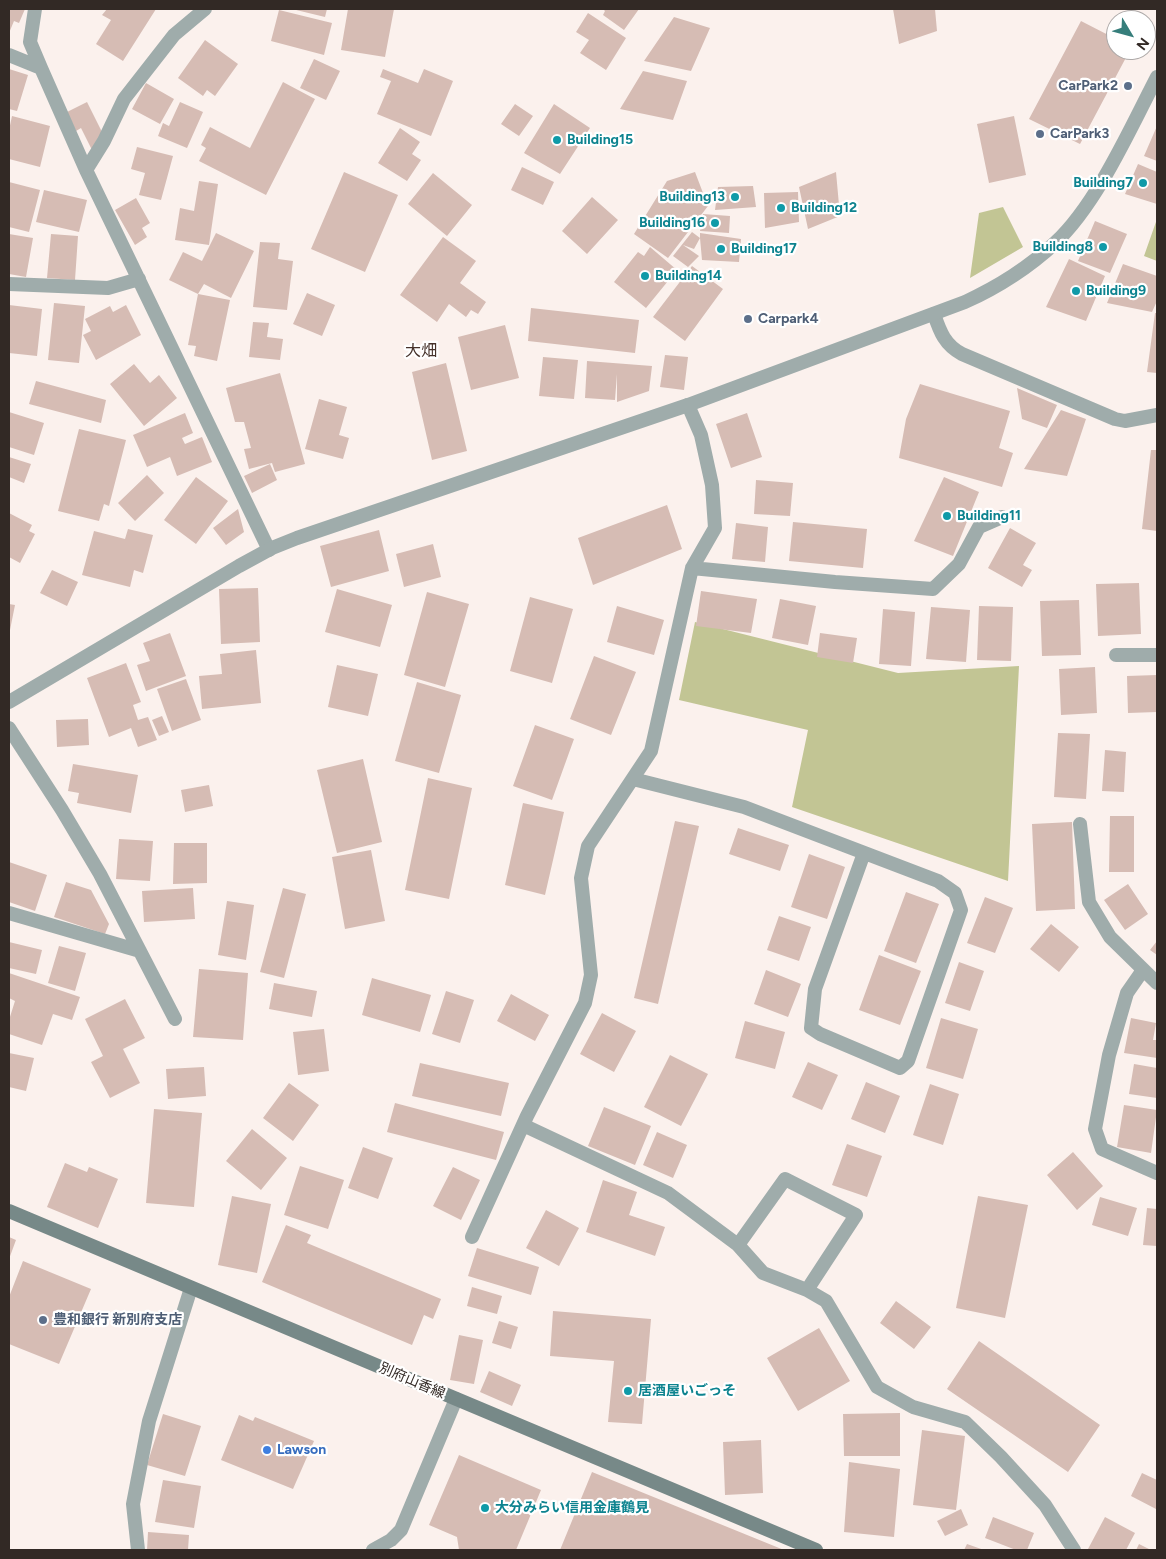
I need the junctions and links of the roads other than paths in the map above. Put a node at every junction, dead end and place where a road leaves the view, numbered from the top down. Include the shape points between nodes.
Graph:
1 (35, 9) edge
2 (205, 9) edge
3 (9, 55) edge
4 (40, 68) junction
5 (1157, 77) edge
6 (86, 170) junction
7 (139, 279) junction
8 (9, 284) edge
9 (934, 314) junction
10 (688, 404) junction
11 (1157, 415) edge
12 (1002, 517) dead end
13 (269, 550) junction
14 (692, 568) junction
15 (1116, 655) dead end
16 (1157, 655) edge
17 (9, 702) edge
18 (9, 728) edge
19 (633, 779) junction
20 (1080, 824) dead end
21 (864, 852) junction
22 (9, 913) edge
23 (140, 951) junction
24 (1142, 970) junction
25 (1157, 983) edge
26 (175, 1019) dead end
27 (523, 1125) junction
28 (1157, 1173) edge
29 (9, 1211) edge
30 (472, 1237) dead end
31 (738, 1245) junction
32 (191, 1288) junction
33 (807, 1290) junction
34 (456, 1399) junction
35 (138, 1550) edge
36 (373, 1550) edge
37 (816, 1550) edge
38 (1074, 1550) edge

1 - 4 street via 30,42
2 - 6 street via 174,36 124,99
3 - 4 street
4 - 6 street
5 - 9 street via 1098,187 1056,243 998,285
6 - 7 street
7 - 8 street via 108,288
7 - 13 street
9 - 10 street
9 - 11 street via 948,345 962,354 1115,419 1125,421
10 - 13 street via 378,509
10 - 14 street via 705,452 712,485 715,528
12 - 14 street via 979,528 959,564 933,588
13 - 17 street
14 - 19 street via 651,751
15 - 16 street
18 - 23 street via 100,874
19 - 21 street via 744,807
19 - 27 street via 588,846 581,878 591,975 585,1003
20 - 24 street via 1089,902 1110,937
21 - 21 street via 938,881 955,893 961,910 908,1061 900,1068 811,1028 815,989
22 - 23 street
23 - 26 street
24 - 25 street
24 - 28 street via 1127,993 1111,1046 1095,1129 1102,1149
27 - 30 street
27 - 31 street via 668,1193
29 - 32 main road, 別府山香線
31 - 33 street via 763,1273
31 - 33 street via 785,1180 856,1215
32 - 34 main road, 別府山香線
32 - 35 street via 149,1421 133,1504
33 - 38 street via 826,1301 877,1387 913,1407 965,1422 1045,1505
34 - 36 street via 401,1530
34 - 37 main road, 別府山香線

